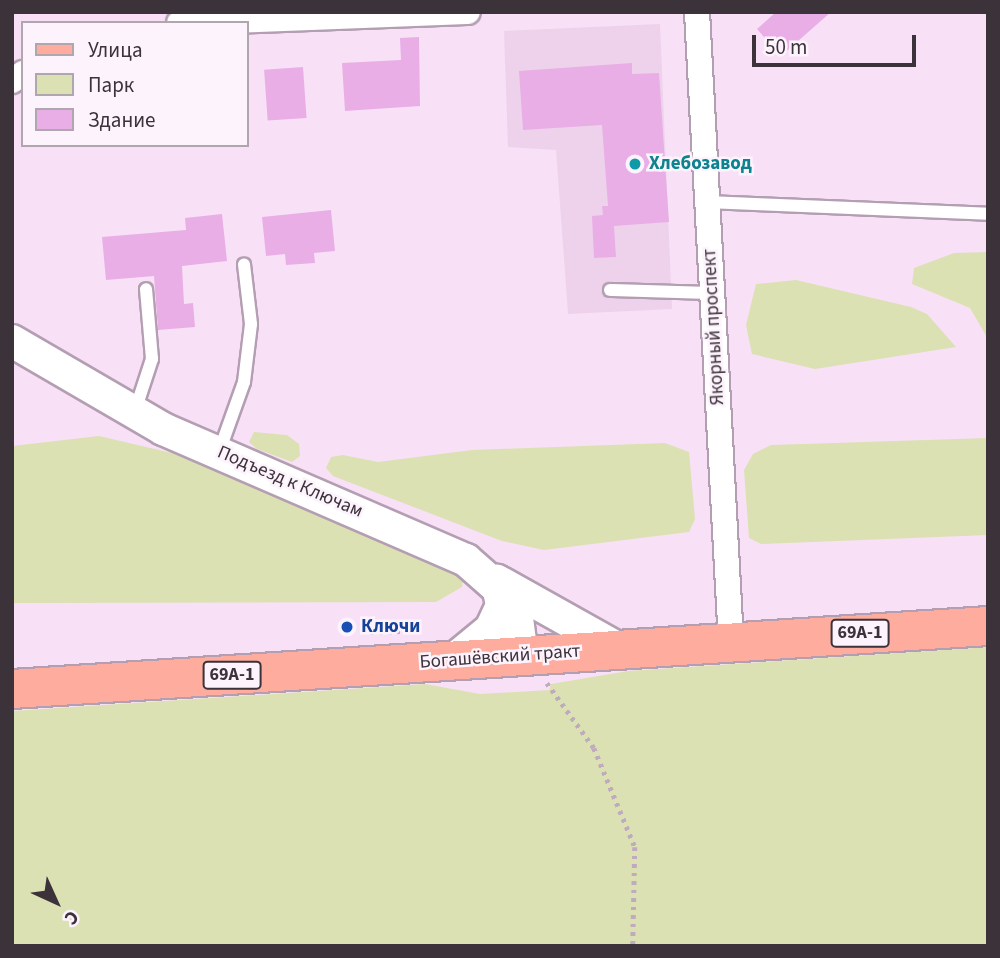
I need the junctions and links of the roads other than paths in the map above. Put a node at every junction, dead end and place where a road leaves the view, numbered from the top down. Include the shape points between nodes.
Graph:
1 (468, 12) edge
2 (697, 12) edge
3 (415, 13) edge
4 (226, 21) edge
5 (707, 202) junction
6 (988, 214) edge
7 (244, 264) dead end
8 (146, 289) dead end
9 (610, 290) dead end
10 (712, 293) junction
11 (12, 341) edge
12 (134, 414) junction
13 (219, 452) junction
14 (497, 581) junction
15 (988, 626) edge
16 (731, 641) junction
17 (619, 649) junction
18 (452, 661) junction
19 (534, 668) junction
20 (12, 689) edge

1 - 3 street
2 - 5 street, Якорный проспект
3 - 4 street
5 - 6 lane
5 - 10 street, Якорный проспект
7 - 13 lane via 251,324 244,382
8 - 12 lane via 152,359
9 - 10 lane
10 - 16 street, Якорный проспект
11 - 12 street, Подъезд к Ключам
12 - 13 street, Подъезд к Ключам
13 - 14 street, Подъезд к Ключам via 433,543
14 - 17 street
14 - 18 street via 502,605 491,629
14 - 19 street, Подъезд к Ключам via 515,603
15 - 16 main road, Богашёвский тракт / 69А-1
16 - 17 main road, Богашёвский тракт / 69А-1
17 - 19 main road, Богашёвский тракт / 69А-1
18 - 19 main road, Богашёвский тракт / 69А-1
18 - 20 main road, Богашёвский тракт / 69А-1

